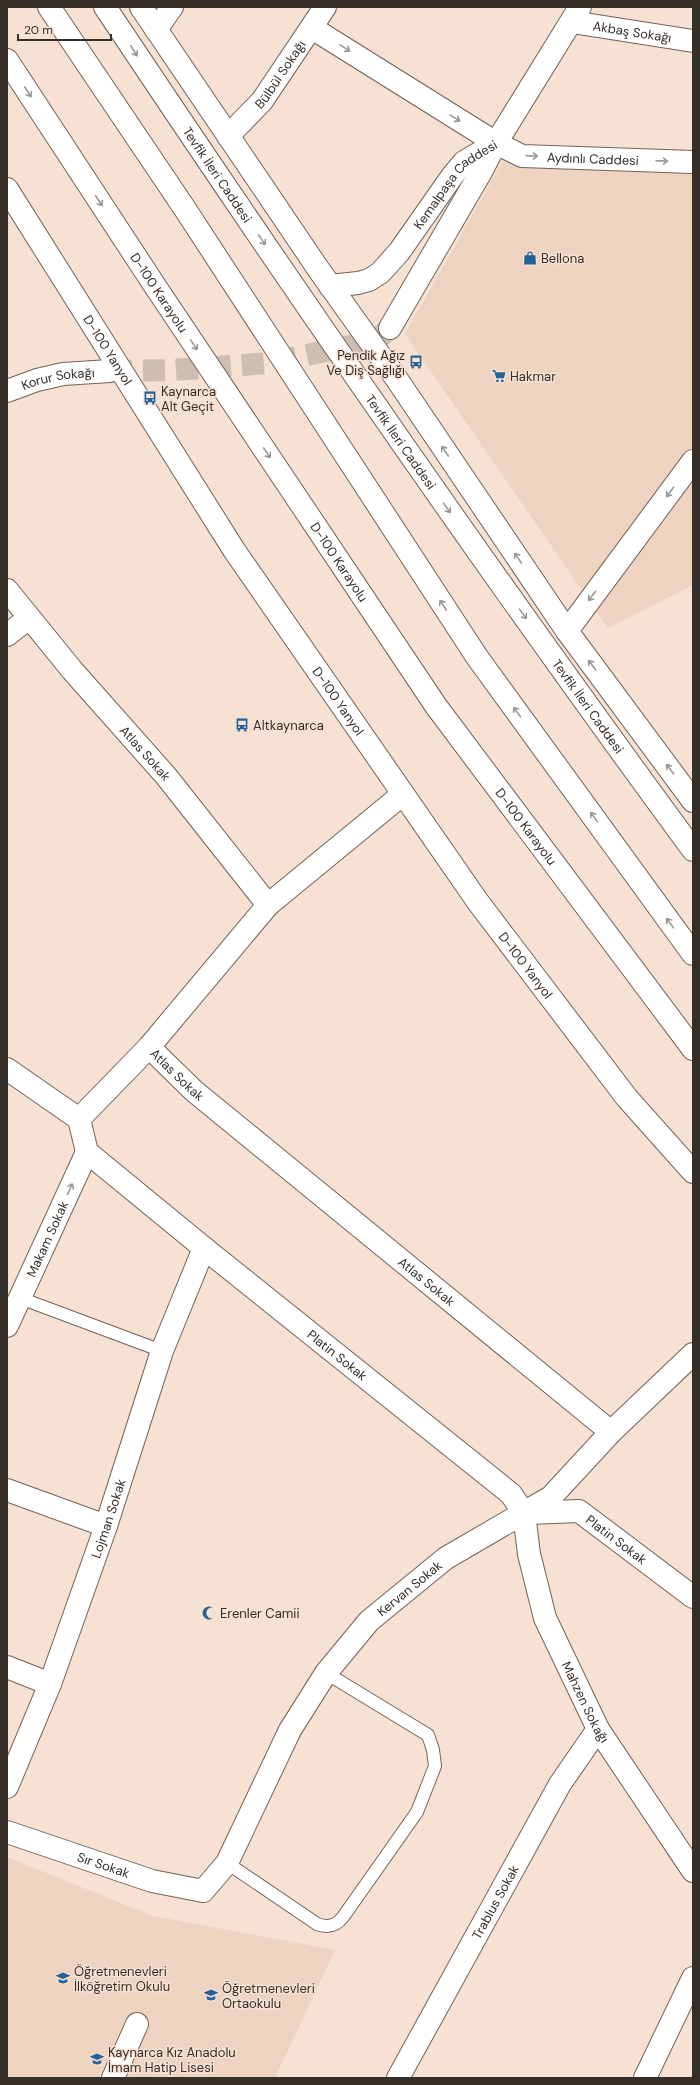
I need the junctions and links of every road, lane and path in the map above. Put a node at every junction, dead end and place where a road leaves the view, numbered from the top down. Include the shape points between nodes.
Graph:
1 (49, 7) edge
2 (105, 7) edge
3 (141, 7) edge
4 (172, 7) edge
5 (325, 7) edge
6 (576, 14) edge
7 (312, 28) junction
8 (156, 30) junction
9 (693, 41) edge
10 (7, 60) edge
11 (228, 136) junction
12 (496, 143) junction
13 (204, 155) junction
14 (693, 162) edge
15 (11, 200) edge
16 (330, 286) junction
17 (390, 328) tunnel mouth
18 (110, 371) tunnel mouth
19 (7, 391) edge
20 (693, 461) edge
21 (7, 590) edge
22 (28, 618) junction
23 (567, 630) junction
24 (7, 635) edge
25 (403, 794) junction
26 (693, 801) edge
27 (693, 850) edge
28 (268, 905) junction
29 (693, 954) edge
30 (149, 1047) junction
31 (693, 1049) edge
32 (7, 1069) edge
33 (79, 1119) junction
34 (88, 1152) junction
35 (693, 1172) edge
36 (204, 1248) junction
37 (20, 1298) junction
38 (7, 1326) edge
39 (162, 1351) junction
40 (693, 1354) edge
41 (611, 1432) junction
42 (7, 1490) edge
43 (524, 1513) junction
44 (106, 1526) junction
45 (693, 1597) edge
46 (7, 1667) edge
47 (326, 1673) junction
48 (50, 1684) junction
49 (598, 1729) junction
50 (7, 1786) edge
51 (7, 1832) edge
52 (227, 1863) junction
53 (693, 1871) edge
54 (203, 1891) joint
55 (693, 1978) edge
56 (138, 2024) dead end
57 (114, 2078) edge
58 (398, 2078) edge
59 (645, 2078) edge

29 -> 1 main road via 477,657 185,209
2 -> 13 main road, Tevfik İleri Caddesi
3 - 8 main road, Tevfik İleri Caddesi
4 - 8 main road
5 - 7 main road, Bülbül Sokağı
6 - 9 main road, Akbaş Sokağı
6 - 12 main road, Kemalpaşa Caddesi
7 - 11 main road, Bülbül Sokağı via 262,101
7 -> 12 main road, Aydınlı Caddesi
8 - 11 main road, Tevfik İleri Caddesi
10 -> 31 main road, D-100 Karayolu via 436,706
11 - 13 main road, Bülbül Sokağı
11 - 16 main road, Tevfik İleri Caddesi
12 -> 14 main road, Aydınlı Caddesi via 522,156
12 - 16 main road, Kemalpaşa Caddesi via 464,162 400,252 380,273 358,283
12 - 17 main road via 482,172
13 -> 27 main road, Tevfik İleri Caddesi via 307,308 484,561
15 - 25 main road, D-100 Yanyol via 234,550
23 -> 16 main road, Tevfik İleri Caddesi via 396,378
18 - 19 main road, Korur Sokağı via 63,374
20 -> 23 main road
21 - 22 main road, Atlas Sokak
22 - 24 main road
22 - 28 main road, Atlas Sokak via 166,776
26 -> 23 main road, Tevfik İleri Caddesi
25 - 28 main road
25 - 35 main road, D-100 Yanyol via 478,902 627,1098
28 - 30 main road, Atlas Sokak
30 - 33 main road
30 - 41 main road, Atlas Sokak via 194,1091
32 - 33 main road
33 - 34 main road
34 - 36 main road, Platin Sokak
37 -> 34 main road, Makam Sokak
36 - 39 main road, Lojman Sokak
36 - 43 main road, Platin Sokak via 511,1494
37 - 38 main road, Makam Sokak
37 - 39 lane
39 - 44 main road, Lojman Sokak
40 - 41 main road, Kervan Sokak
41 - 43 main road, Kervan Sokak via 551,1497
42 - 44 main road
43 - 45 main road, Platin Sokak via 580,1511
43 - 47 main road, Kervan Sokak via 446,1558 369,1621
43 - 49 main road, Mahzen Sokağı via 530,1554 545,1618
44 - 48 main road, Lojman Sokak
46 - 48 main road
47 - 52 main road, Kervan Sokak via 290,1730
47 - 52 lane via 428,1735 435,1766 417,1812 343,1917 334,1925 325,1927 317,1924
48 - 50 main road, Lojman Sokak
49 - 53 main road, Mahzen Sokağı
49 - 58 main road, Trablus Sokak via 560,1784
51 - 54 main road, Sır Sokak via 152,1882
52 - 54 main road, Kervan Sokak
55 - 59 main road
56 - 57 main road

